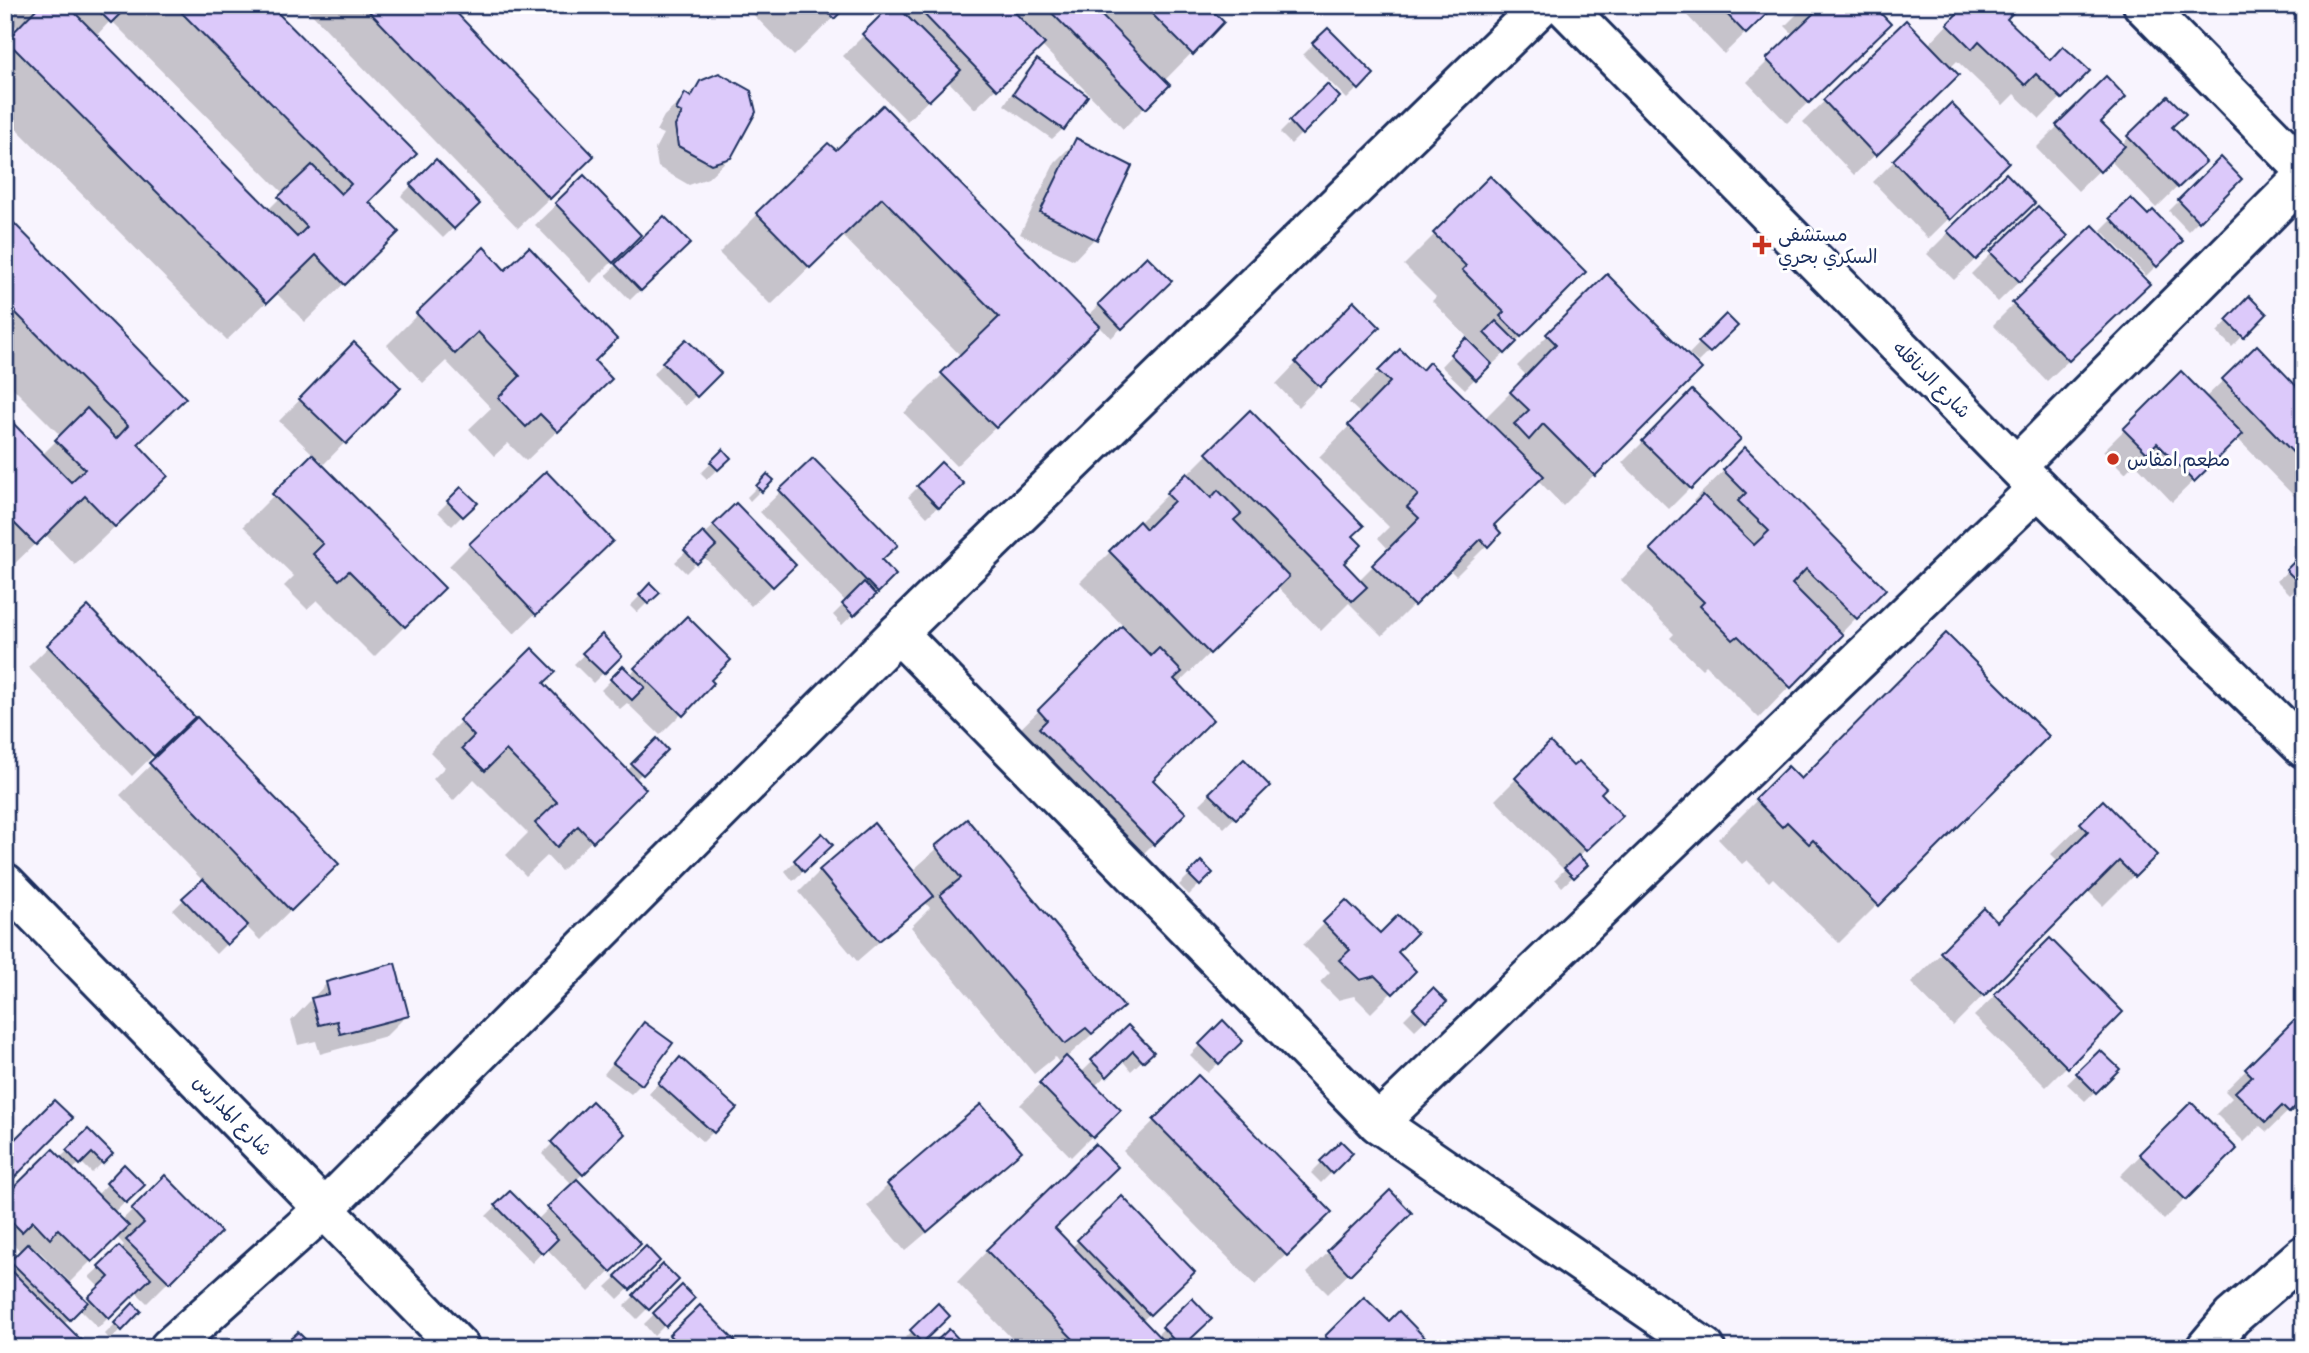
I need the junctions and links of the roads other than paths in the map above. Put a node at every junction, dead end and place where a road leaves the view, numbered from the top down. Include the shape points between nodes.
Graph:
1 (1542, 5) edge
2 (1563, 5) edge
3 (2143, 5) edge
4 (2304, 169) edge
5 (2304, 177) edge
6 (2028, 477) junction
7 (898, 633) junction
8 (2304, 748) edge
9 (5, 883) edge
10 (1378, 1124) junction
11 (324, 1208) junction
12 (2304, 1255) edge
13 (169, 1348) edge
14 (460, 1348) edge
15 (1705, 1348) edge
16 (2206, 1348) edge

1 - 7 street
2 - 6 street, شارع الدناقله
3 - 4 street
5 - 6 street
6 - 8 street, شارع الدناقله
6 - 10 street
7 - 10 street
7 - 11 street
9 - 11 street, شارع المدارس
10 - 15 street
11 - 13 street
11 - 14 street, شارع المدارس
12 - 16 street via 2232,1317

